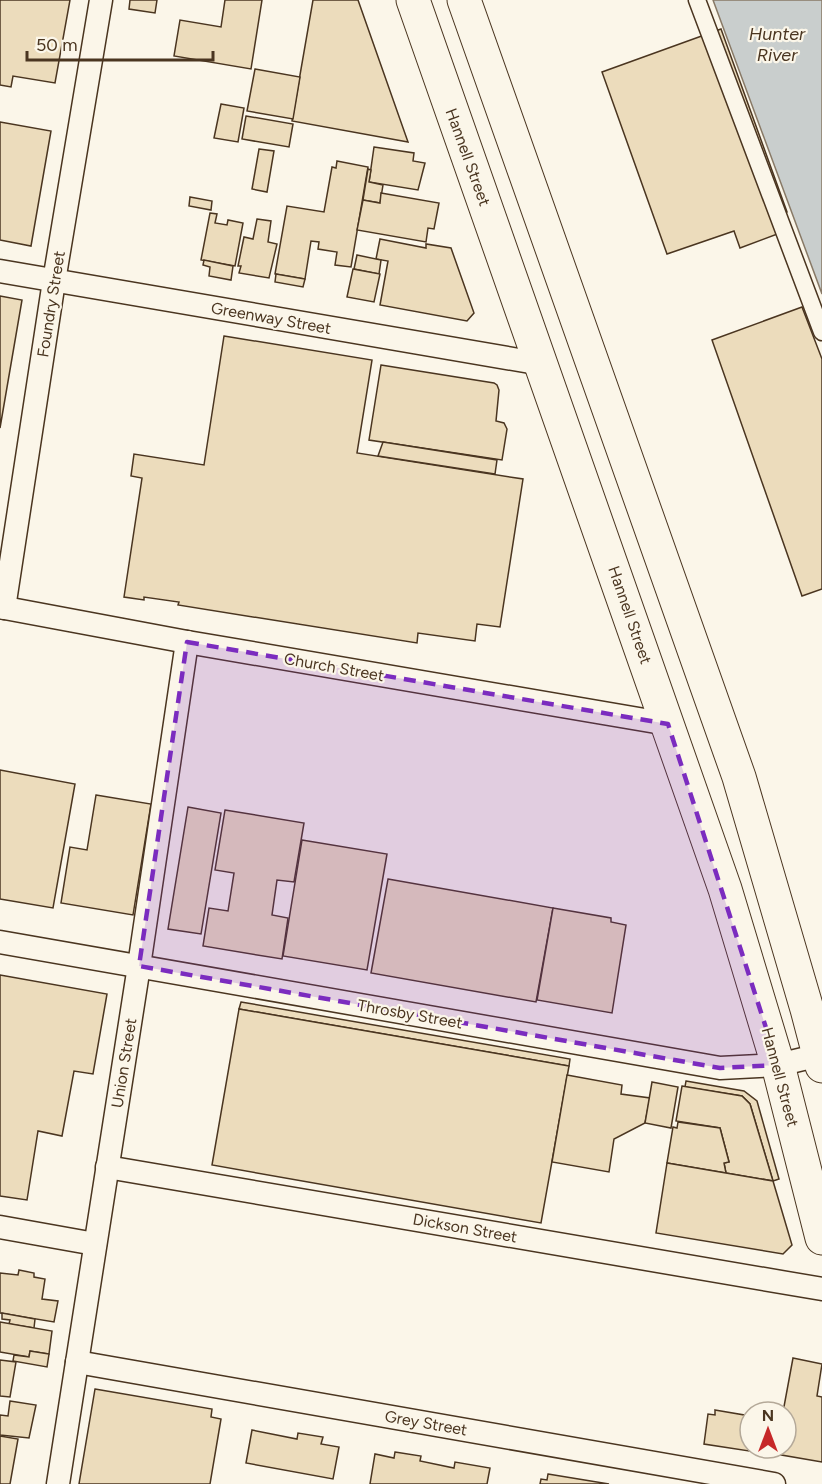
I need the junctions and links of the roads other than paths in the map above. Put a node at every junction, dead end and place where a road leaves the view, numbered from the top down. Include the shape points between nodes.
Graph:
1 (101, 0) edge
2 (413, 0) edge
3 (464, 0) edge
4 (697, 0) edge
5 (0, 271) edge
6 (54, 281) junction
7 (822, 332) edge
8 (542, 364) junction
9 (2, 608) edge
10 (187, 642) junction
11 (668, 724) junction
12 (0, 942) edge
13 (139, 966) junction
14 (821, 1060) edge
15 (778, 1065) junction
16 (107, 1167) junction
17 (0, 1227) edge
18 (822, 1238) edge
19 (96, 1244) junction
20 (822, 1289) edge
21 (77, 1362) junction
22 (58, 1484) edge
23 (774, 1484) edge

1 - 6 street, Foundry Street
2 - 8 highway, Hannell Street
3 - 14 highway via 739,777
4 - 7 street
5 - 6 street, Greenway Street
6 - 8 street, Greenway Street
6 - 9 street, Foundry Street
8 - 11 highway, Hannell Street
9 - 10 street, Church Street
10 - 11 street, Church Street
10 - 13 street, Union Street
11 - 15 highway, Hannell Street via 725,889
12 - 13 street, Throsby Street
13 - 15 street, Throsby Street via 720,1068
13 - 16 street, Union Street
14 - 15 street, Throsby Street
15 - 18 highway, Hannell Street
16 - 19 street, Union Street
16 - 20 street, Dickson Street
17 - 19 street
19 - 21 street, Union Street
21 - 22 street, Union Street
21 - 23 street, Grey Street

